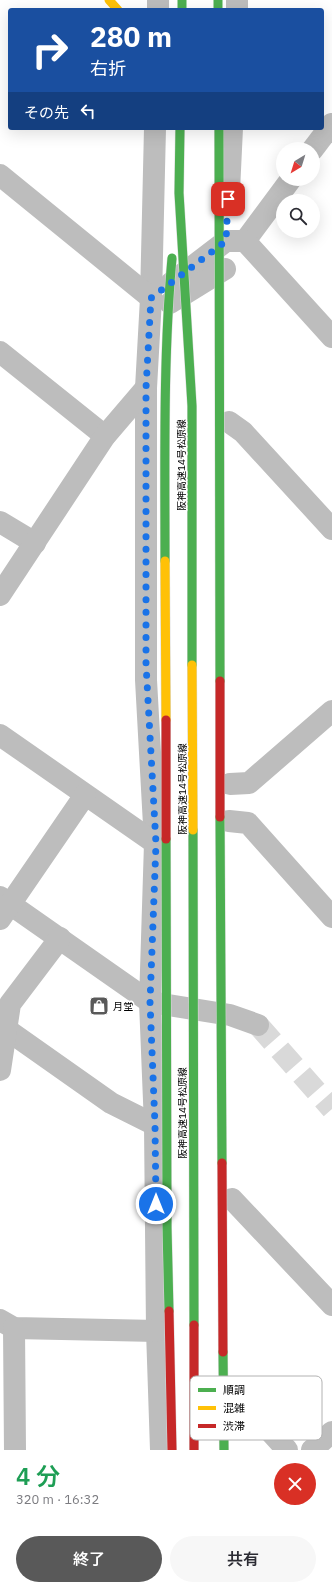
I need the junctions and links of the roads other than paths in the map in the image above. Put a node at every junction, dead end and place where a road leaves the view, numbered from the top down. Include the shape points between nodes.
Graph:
1 (109, 0) edge
2 (116, 8) edge
3 (155, 130) edge
4 (180, 130) edge
5 (218, 130) edge
6 (232, 130) edge
7 (0, 175) edge
8 (285, 186) edge
9 (179, 193) junction
10 (236, 241) junction
11 (225, 269) junction
12 (150, 307) junction
13 (332, 337) edge
14 (0, 352) edge
15 (146, 388) junction
16 (228, 422) junction
17 (105, 436) junction
18 (0, 522) edge
19 (332, 529) edge
20 (35, 543) junction
21 (0, 595) edge
22 (331, 715) edge
23 (0, 735) edge
24 (230, 784) junction
25 (85, 795) junction
26 (229, 821) junction
27 (156, 844) junction
28 (3, 905) edge
29 (332, 916) edge
30 (60, 938) junction
31 (150, 1002) junction
32 (230, 1014) junction
33 (258, 1025) tunnel mouth
34 (6, 1029) junction
35 (0, 1064) edge
36 (0, 1070) edge
37 (155, 1125) junction
38 (232, 1198) junction
39 (332, 1305) edge
40 (7, 1324) edge
41 (157, 1331) junction
42 (194, 1376) edge
43 (223, 1376) edge
44 (232, 1376) edge
45 (7, 1402) edge
46 (332, 1432) edge
47 (194, 1440) edge
48 (224, 1440) edge
49 (233, 1440) edge
50 (278, 1440) edge
51 (15, 1450) edge
52 (161, 1450) edge
53 (172, 1450) edge
54 (194, 1450) edge
55 (224, 1450) edge
56 (233, 1450) edge
57 (287, 1450) edge
58 (312, 1450) edge

1 - 2 main road
3 - 12 street
4 - 9 main road, 阪神高速14号松原線, bridge
5 - 43 main road, bridge
6 - 10 street
7 - 12 street
8 - 10 street
9 - 42 main road, 阪神高速14号松原線, bridge via 192,414
9 - 53 main road, bridge via 168,301 165,428 167,1228
10 - 11 street
10 - 12 street
10 - 13 street
11 - 12 street
11 - 16 street
12 - 15 street
14 - 17 street
15 - 17 street
15 - 27 street via 146,680
16 - 19 street via 243,432
16 - 24 street
17 - 20 street
18 - 20 street
20 - 21 street
22 - 24 street via 249,783
23 - 25 street
24 - 26 street
25 - 27 street
25 - 28 street
26 - 29 street via 248,823
26 - 32 street
27 - 31 street
28 - 30 street
30 - 31 street
30 - 34 street via 10,1004
31 - 32 street
31 - 37 street
32 - 33 street
32 - 38 street
34 - 35 street
34 - 37 street via 111,1103
35 - 36 street
37 - 41 street
38 - 39 street
38 - 44 street
40 - 41 street
40 - 45 street
41 - 52 street
45 - 51 street
46 - 58 street
47 - 54 main road, 阪神高速14号松原線, bridge
48 - 55 main road, bridge
49 - 56 street
50 - 57 street

